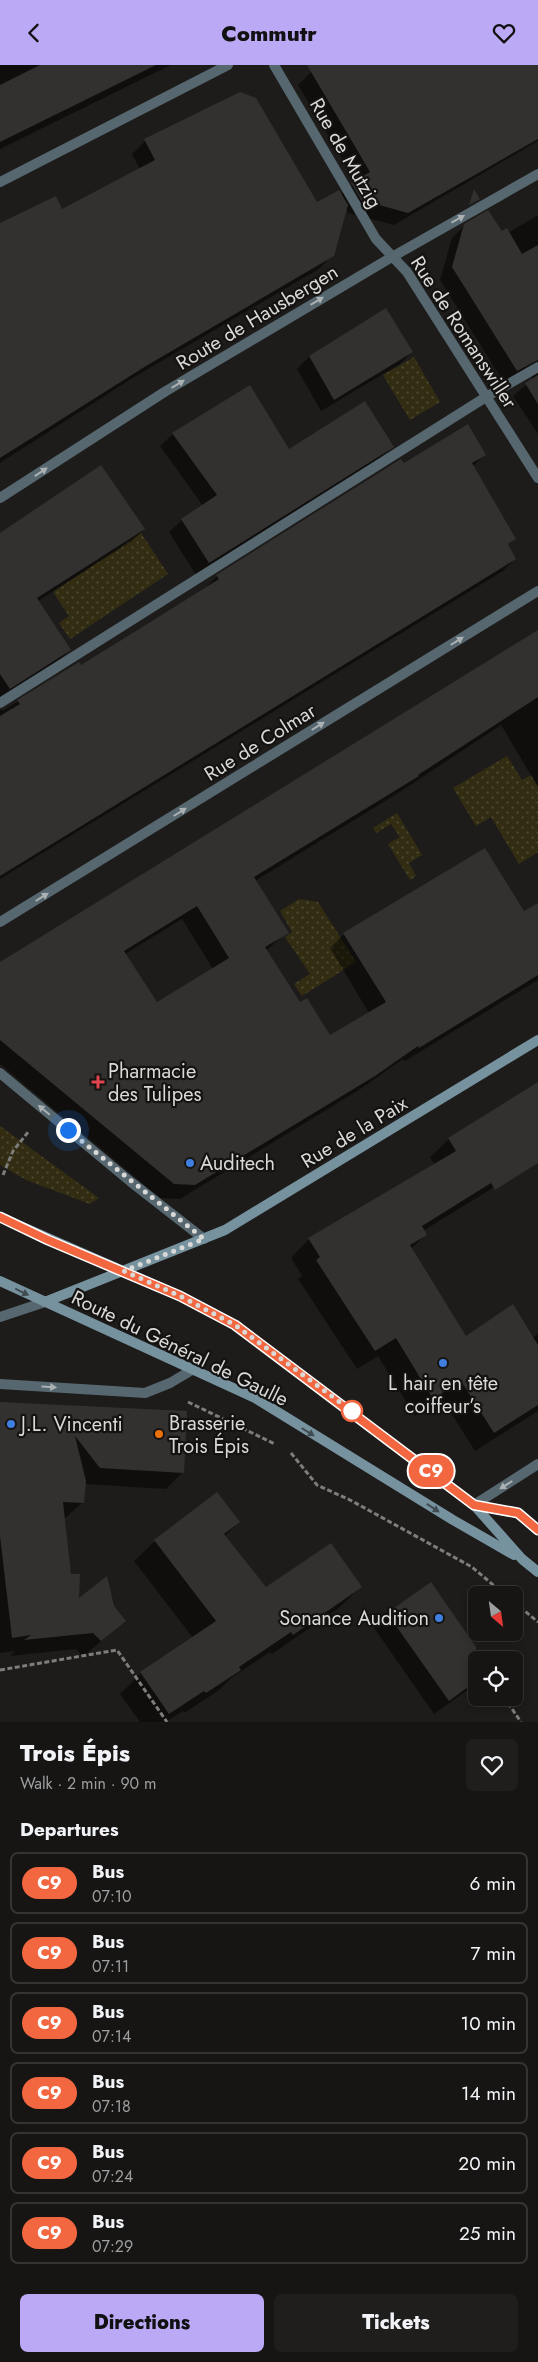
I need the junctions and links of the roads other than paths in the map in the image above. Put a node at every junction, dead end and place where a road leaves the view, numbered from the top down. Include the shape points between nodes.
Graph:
1 (228, 65) edge
2 (274, 65) edge
3 (538, 174) edge
4 (0, 181) edge
5 (392, 257) junction
6 (538, 367) edge
7 (486, 397) junction
8 (538, 478) edge
9 (0, 498) edge
10 (538, 591) edge
11 (0, 703) edge
12 (0, 922) edge
13 (538, 1041) edge
14 (0, 1073) edge
15 (0, 1217) edge
16 (204, 1239) junction
17 (124, 1271) junction
18 (0, 1281) edge
19 (45, 1303) junction
20 (0, 1317) edge
21 (192, 1370) junction
22 (0, 1384) edge
23 (538, 1464) edge
24 (474, 1505) junction
25 (538, 1530) edge
26 (522, 1559) junction
27 (538, 1572) edge

1 - 4 street
2 - 5 street, Rue de Mutzig via 376,239
5 -> 3 street, Route de Hausbergen
5 - 7 street, Rue de Romanswiller via 407,272
9 -> 5 street, Route de Hausbergen via 166,391
6 - 7 street
7 - 8 street, Rue de Romanswiller
7 - 11 street
12 -> 10 street, Rue de Colmar
13 - 16 main road, Rue de la Paix via 254,1215
16 -> 14 street
15 - 17 main road, Route du Général de Gaulle
16 - 17 main road, Rue de la Paix
17 - 19 main road, Rue de la Paix
17 - 24 main road, Route du Général de Gaulle via 235,1325
18 -> 19 main road, Route du Général de Gaulle
19 - 20 street
19 - 21 main road, Route du Général de Gaulle
22 -> 21 street via 145,1393
21 -> 26 main road, Route du Général de Gaulle via 255,1398 452,1520
23 -> 24 street
24 - 25 street via 518,1513
24 - 26 main road, Route du Général de Gaulle
26 - 27 main road, Route du Général de Gaulle

